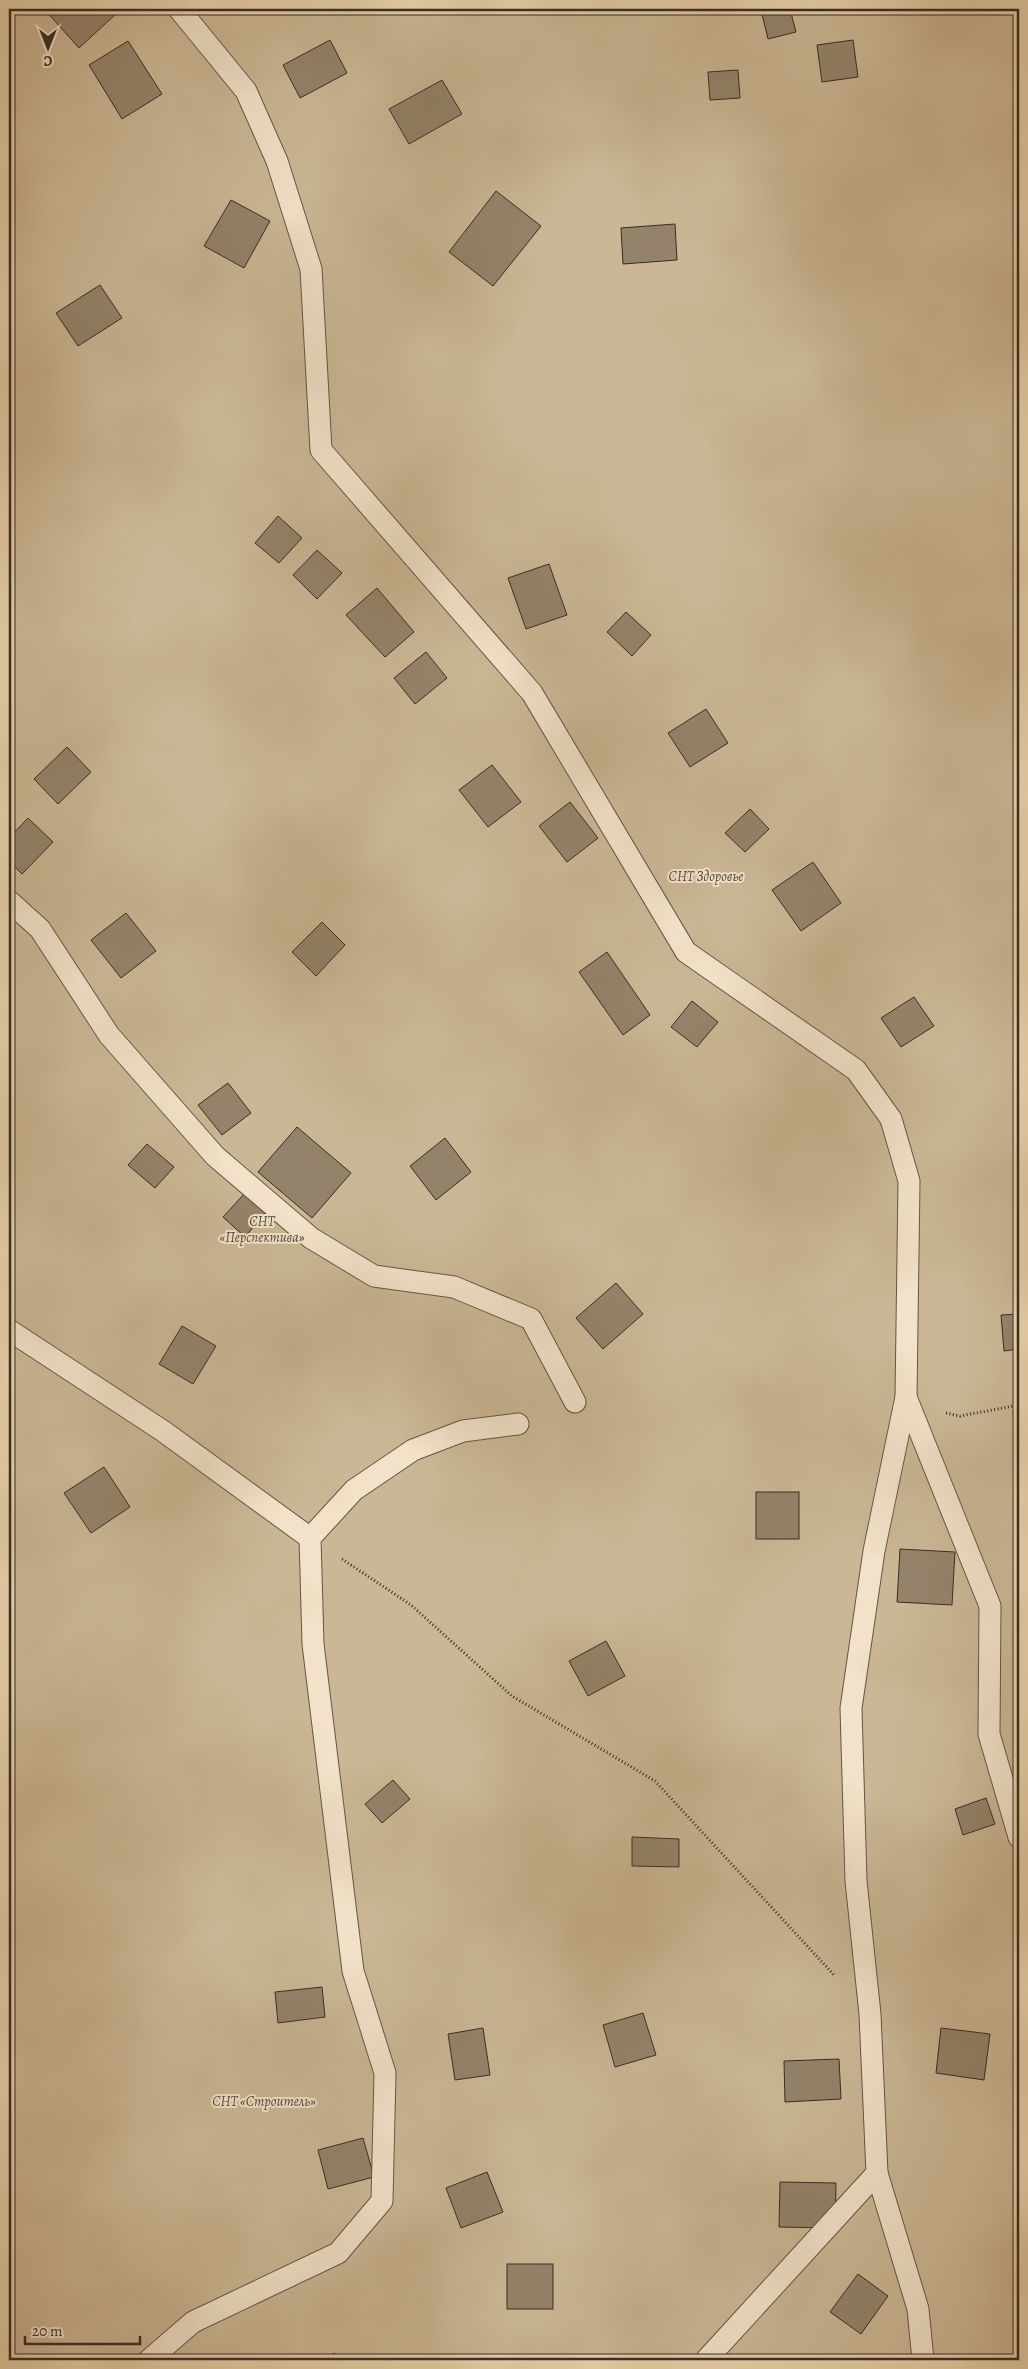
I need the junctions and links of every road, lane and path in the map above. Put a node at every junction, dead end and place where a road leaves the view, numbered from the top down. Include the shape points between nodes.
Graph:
1 (179, 9) edge
2 (9, 901) edge
3 (9, 1330) edge
4 (906, 1398) junction
5 (576, 1402) dead end
6 (1019, 1405) edge
7 (518, 1424) dead end
8 (310, 1538) junction
9 (1019, 1837) edge
10 (836, 1978) dead end
11 (877, 2173) junction
12 (148, 2360) edge
13 (706, 2360) edge
14 (923, 2360) edge

1 - 4 lane via 246,91 277,160 310,269 321,450 532,693 686,952 856,1070 891,1119 909,1181
2 - 5 lane via 40,929 109,1035 215,1156 312,1238 374,1276 454,1286 531,1319
3 - 8 lane via 163,1431
4 - 6 path via 960,1416
4 - 9 lane via 990,1606 989,1734
4 - 11 lane via 874,1551 851,1708 856,1881 870,2014
7 - 8 lane via 463,1431 412,1450 354,1490
8 - 10 path via 411,1604 512,1696 655,1781
8 - 12 lane via 313,1644 353,1971 385,2073 382,2201 338,2254 193,2322
11 - 13 lane
11 - 14 lane via 918,2309

